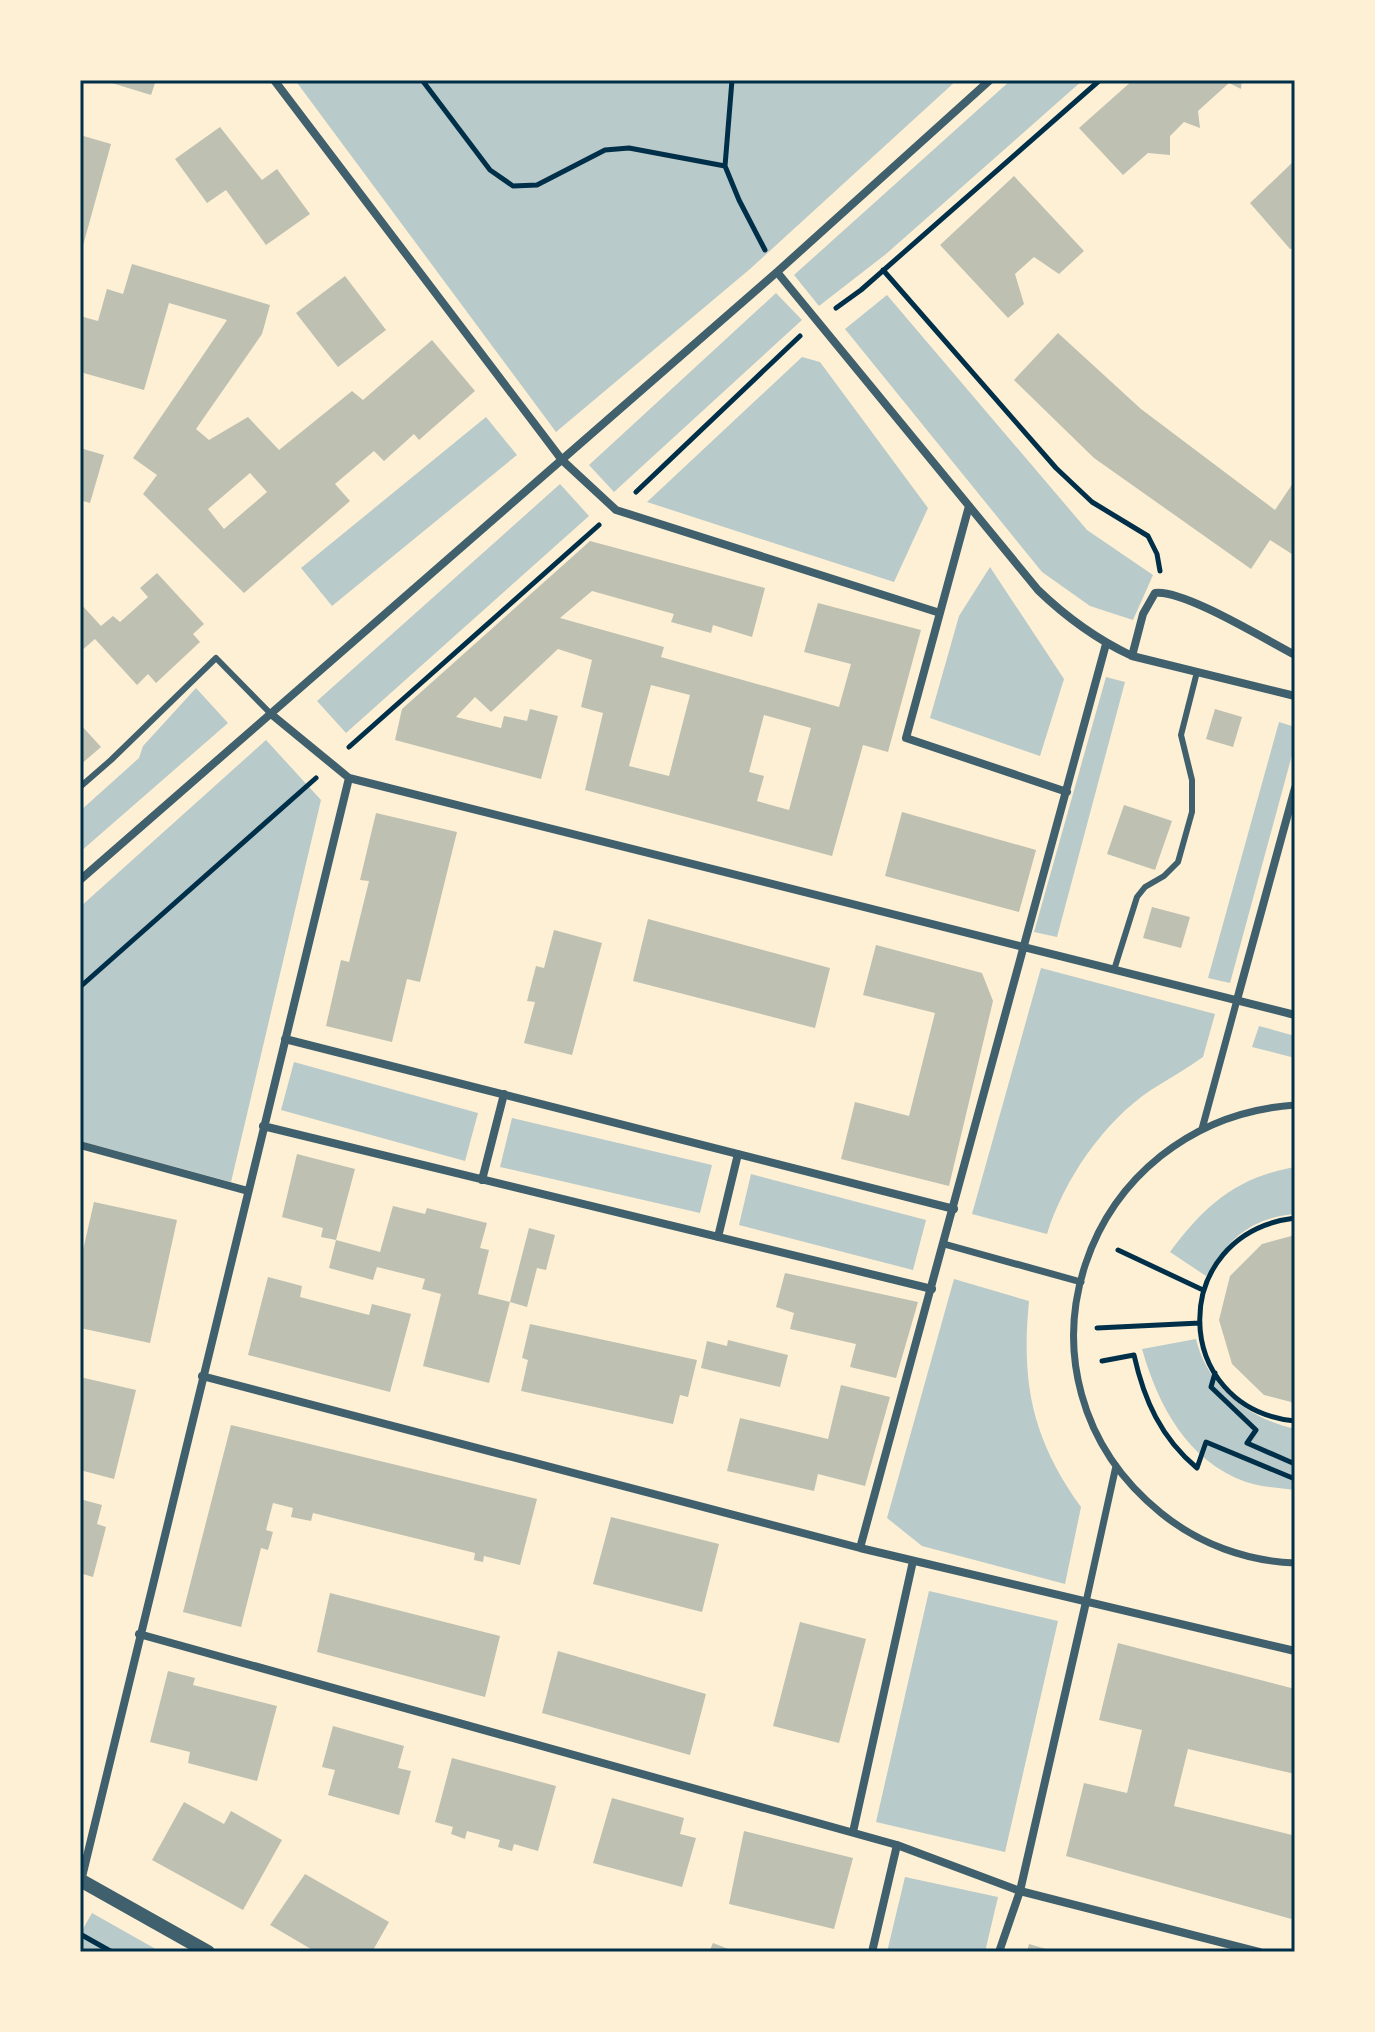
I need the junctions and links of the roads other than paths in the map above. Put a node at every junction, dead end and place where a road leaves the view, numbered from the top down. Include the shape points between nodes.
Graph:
1 (274, 80) edge
2 (990, 80) edge
3 (777, 272) junction
4 (562, 460) junction
5 (969, 506) junction
6 (940, 613) junction
7 (1106, 644) junction
8 (1295, 655) edge
9 (1132, 656) junction
10 (1197, 672) junction
11 (1295, 696) edge
12 (271, 714) junction
13 (349, 778) junction
14 (80, 787) edge
15 (1295, 788) edge
16 (1067, 792) junction
17 (80, 880) edge
18 (1025, 946) junction
19 (1114, 970) junction
20 (1237, 1000) junction
21 (1295, 1015) edge
22 (285, 1039) junction
23 (504, 1094) junction
24 (1295, 1105) edge
25 (263, 1126) junction
26 (1202, 1129) junction
27 (80, 1145) edge
28 (738, 1154) junction
29 (482, 1180) junction
30 (248, 1191) junction
31 (954, 1209) junction
32 (718, 1237) junction
33 (944, 1244) junction
34 (1081, 1282) junction
35 (932, 1289) junction
36 (202, 1376) junction
37 (1116, 1466) junction
38 (860, 1548) junction
39 (913, 1561) junction
40 (1295, 1563) edge
41 (1086, 1602) junction
42 (139, 1634) junction
43 (1295, 1651) edge
44 (853, 1832) junction
45 (897, 1845) junction
46 (80, 1881) edge
47 (1020, 1891) junction
48 (208, 1952) edge
49 (872, 1952) edge
50 (999, 1952) edge
51 (1259, 1952) edge

1 - 4 street
2 - 3 street
3 - 4 street
3 - 5 street
4 - 6 street via 616,510
4 - 12 street
5 - 6 street
5 - 7 street via 1038,590
6 - 16 street via 906,738
7 - 9 street
7 - 16 street
8 - 9 street via 1164,592 1155,593 1148,603
9 - 10 street
10 - 11 street
10 - 19 lane via 1181,735 1192,780 1192,812 1178,862 1137,897
12 - 13 street
12 - 14 lane via 216,658
12 - 17 street
13 - 18 street
13 - 22 street
15 - 20 street
16 - 18 street
18 - 19 street
18 - 31 street
19 - 20 street
20 - 21 street
20 - 26 street
22 - 23 street
22 - 25 street
23 - 28 street
23 - 29 street
24 - 26 street via 1250,1111
25 - 29 street
25 - 30 street
26 - 34 street via 1143,1170 1113,1207
27 - 30 street
28 - 31 street
28 - 32 street
29 - 32 street
30 - 36 street
31 - 33 street
32 - 35 street
33 - 34 street
33 - 35 street
34 - 37 street via 1077,1365 1087,1410
35 - 38 street
36 - 38 street
36 - 42 street
37 - 40 street via 1139,1494 1185,1531 1242,1555
37 - 41 street
38 - 39 street
39 - 41 street
39 - 44 street
41 - 43 street
41 - 47 street
42 - 44 street
42 - 46 street
44 - 45 street
45 - 47 street
45 - 49 street
46 - 48 street
47 - 50 street
47 - 51 street

